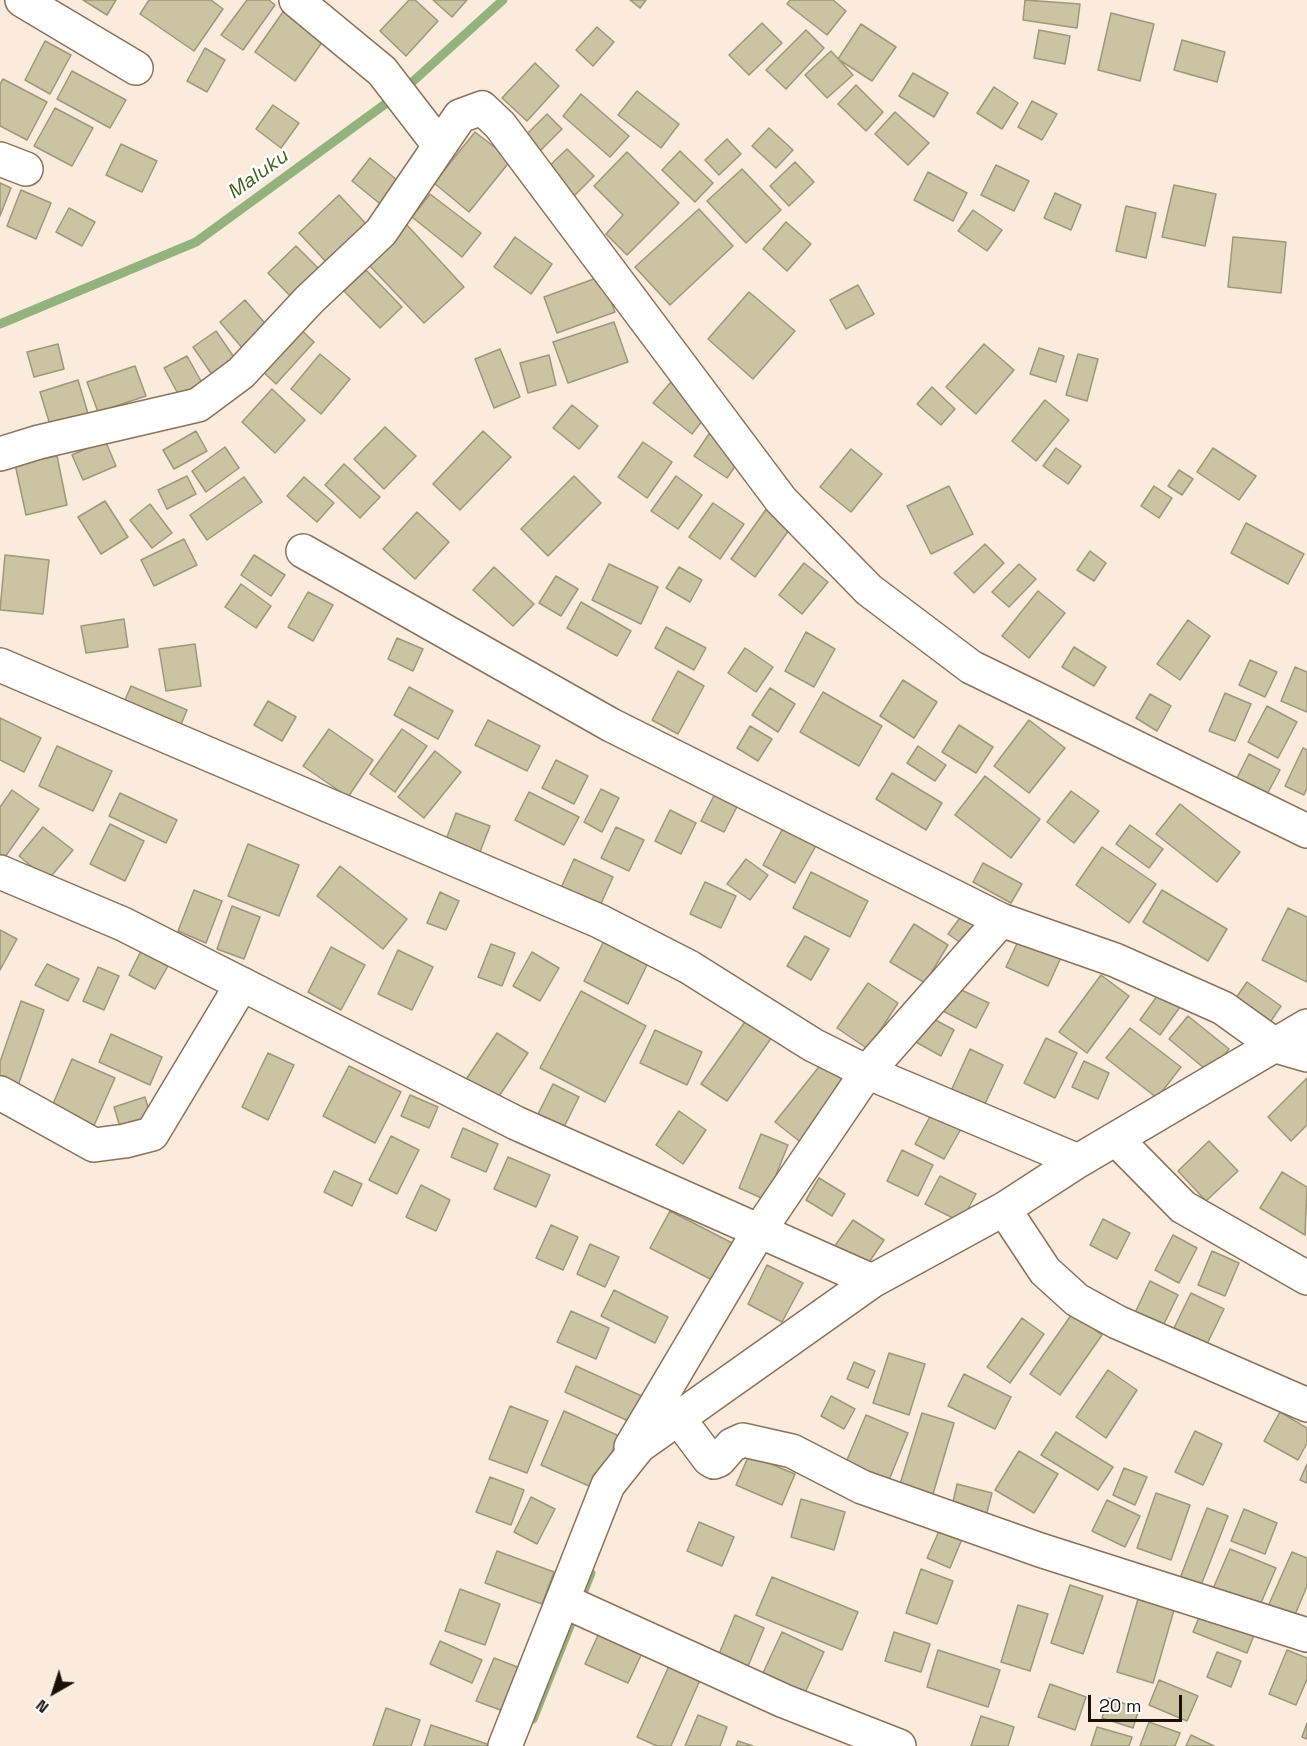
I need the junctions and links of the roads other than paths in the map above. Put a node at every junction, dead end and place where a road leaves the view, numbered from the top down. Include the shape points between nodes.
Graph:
1 (22, 0) edge
2 (297, 0) edge
3 (136, 68) dead end
4 (439, 145) junction
5 (0, 454) edge
6 (303, 551) dead end
7 (0, 664) edge
8 (1307, 831) edge
9 (0, 872) edge
10 (1001, 920) junction
11 (242, 984) junction
12 (1307, 1026) edge
13 (1292, 1051) edge
14 (867, 1072) junction
15 (0, 1093) edge
16 (1116, 1139) junction
17 (1078, 1161) junction
18 (1004, 1209) junction
19 (759, 1231) junction
20 (1307, 1278) edge
21 (872, 1281) junction
22 (1307, 1405) edge
23 (679, 1419) junction
24 (608, 1485) junction
25 (564, 1601) junction
26 (1307, 1635) edge
27 (505, 1746) edge
28 (899, 1746) edge

1 - 3 street
2 - 4 street via 382,71
4 - 5 street via 381,232 309,300 242,373 198,405 39,441
4 - 8 street via 460,116 482,108 500,125 780,500 869,590 971,667
6 - 10 street via 611,725
7 - 14 street via 599,921 689,967 813,1045
9 - 11 street via 123,924
10 - 13 street via 1115,960 1223,1008
10 - 14 street
11 - 15 street via 152,1134 94,1145
11 - 19 street via 516,1123
12 - 13 street
13 - 16 street
14 - 17 street
14 - 19 street
16 - 17 street
16 - 20 street via 1183,1207
17 - 18 street
18 - 21 street
18 - 22 street via 1045,1271 1077,1300 1117,1322
19 - 21 street
19 - 24 street
21 - 23 street
23 - 24 street via 639,1446
23 - 26 street via 714,1462 743,1440 792,1451 862,1487 1040,1550
24 - 25 street
25 - 27 street
25 - 28 street via 784,1701

